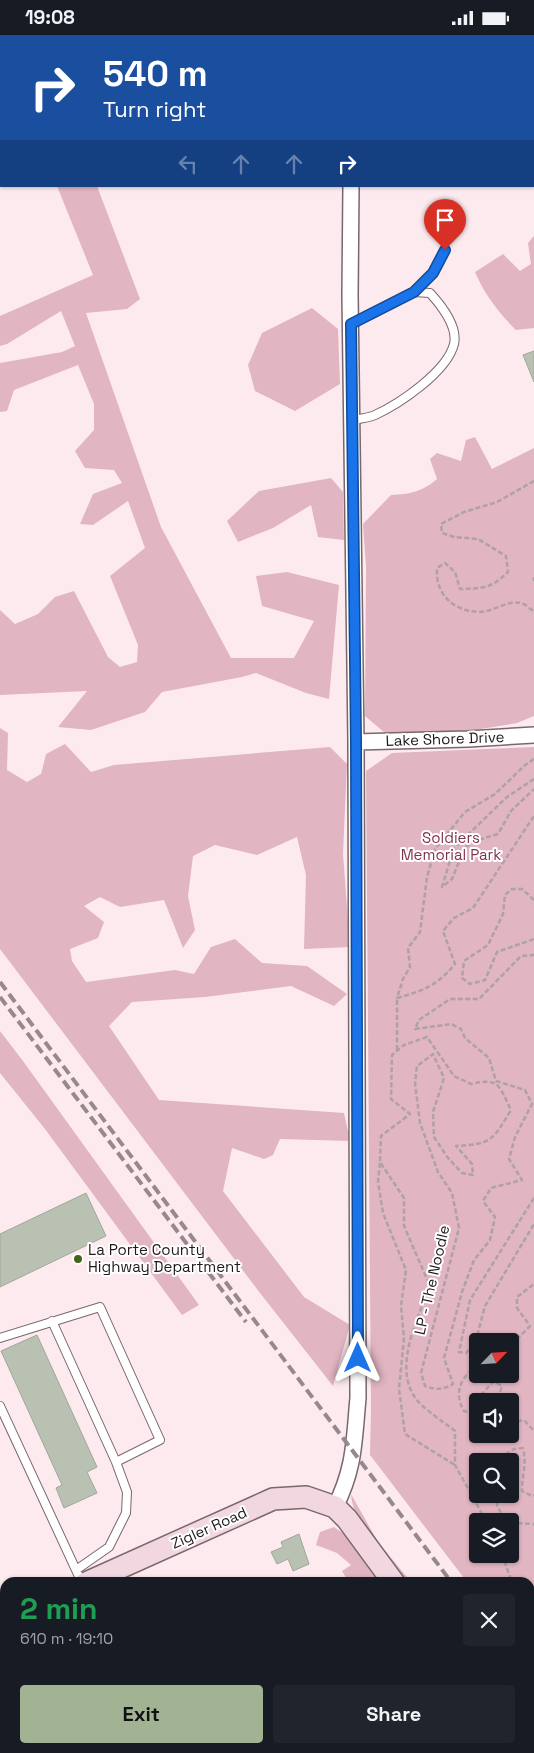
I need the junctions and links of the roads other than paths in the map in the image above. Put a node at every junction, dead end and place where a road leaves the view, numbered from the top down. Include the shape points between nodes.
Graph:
1 (351, 187) edge
2 (445, 250) dead end
3 (414, 292) junction
4 (351, 324) junction
5 (352, 420) junction
6 (534, 735) edge
7 (356, 742) junction
8 (52, 1321) junction
9 (0, 1337) edge
10 (0, 1406) edge
11 (116, 1462) junction
12 (335, 1507) junction
13 (92, 1577) edge
14 (390, 1577) edge

1 - 4 street
2 - 3 lane via 433,273
3 - 4 lane
3 - 5 lane via 430,293 445,310 454,343 445,362 421,385 374,416
4 - 5 street
5 - 7 street
6 - 7 street, Lake Shore Drive
7 - 12 street via 358,1398 352,1463
8 - 9 lane
8 - 11 lane
8 - 11 lane via 100,1307 108,1324 160,1440
10 - 13 lane
11 - 13 lane via 127,1492 126,1513
12 - 13 street, Zigler Road via 306,1497 273,1499
12 - 14 street

